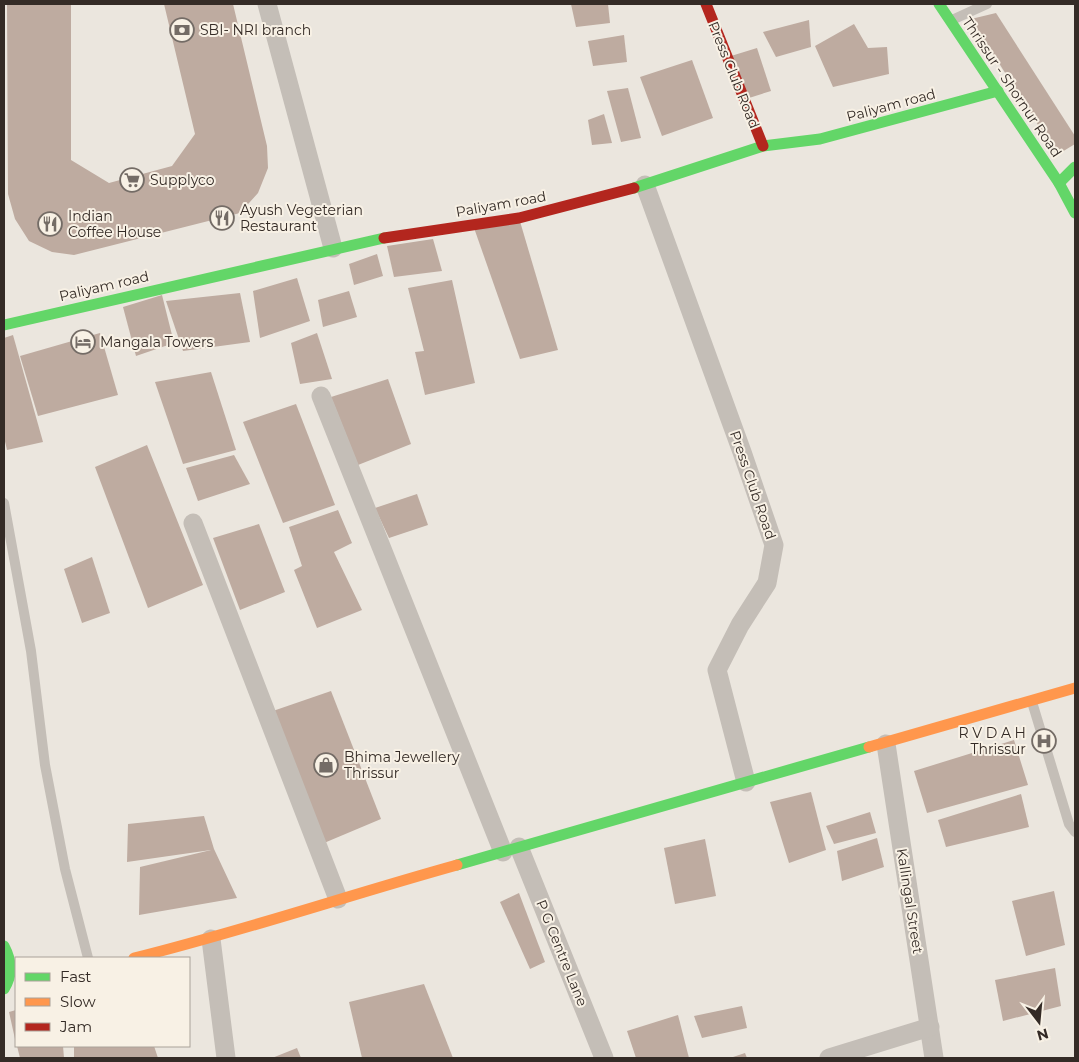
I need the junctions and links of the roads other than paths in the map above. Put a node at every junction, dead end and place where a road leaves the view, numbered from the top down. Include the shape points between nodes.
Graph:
1 (267, 4) edge
2 (706, 4) edge
3 (939, 4) edge
4 (987, 4) edge
5 (949, 21) junction
6 (998, 91) junction
7 (763, 146) junction
8 (1075, 167) edge
9 (1059, 183) junction
10 (645, 185) junction
11 (1075, 213) edge
12 (333, 248) junction
13 (4, 326) edge
14 (321, 396) dead end
15 (4, 503) edge
16 (193, 523) dead end
17 (1075, 688) edge
18 (1032, 701) junction
19 (886, 744) junction
20 (746, 782) junction
21 (1075, 832) edge
22 (511, 849) junction
23 (338, 899) junction
24 (211, 939) junction
25 (4, 946) edge
26 (88, 957) edge
27 (138, 957) edge
28 (9, 984) edge
29 (930, 1027) junction
30 (226, 1058) edge
31 (604, 1058) edge
32 (829, 1058) edge
33 (934, 1058) edge

1 - 12 street
2 - 7 street, Press Club Road
3 - 5 street, Thrissur - Shornur Road
4 - 5 lane
5 - 6 street, Thrissur - Shornur Road
6 - 7 street, Paliyam road via 820,140
6 - 9 street, Thrissur - Shornur Road
7 - 10 street, Paliyam road
8 - 9 street
9 - 11 street, Thrissur - Shornur Road
10 - 12 street, Paliyam road via 519,218 404,234
10 - 20 street, Press Club Road via 774,545 767,583 717,670
12 - 13 street, Paliyam road
14 - 22 street, P G Centre Lane
15 - 26 lane via 31,651 45,765 65,869
16 - 23 street
17 - 18 street
18 - 19 street
18 - 21 lane via 1069,824
19 - 20 street
19 - 29 street, Kallingal Street
20 - 22 street
22 - 23 street
22 - 31 street, P G Centre Lane
23 - 24 street
24 - 27 street
24 - 30 street
25 - 28 street via 11,964
29 - 32 street
29 - 33 street, Kallingal Street

